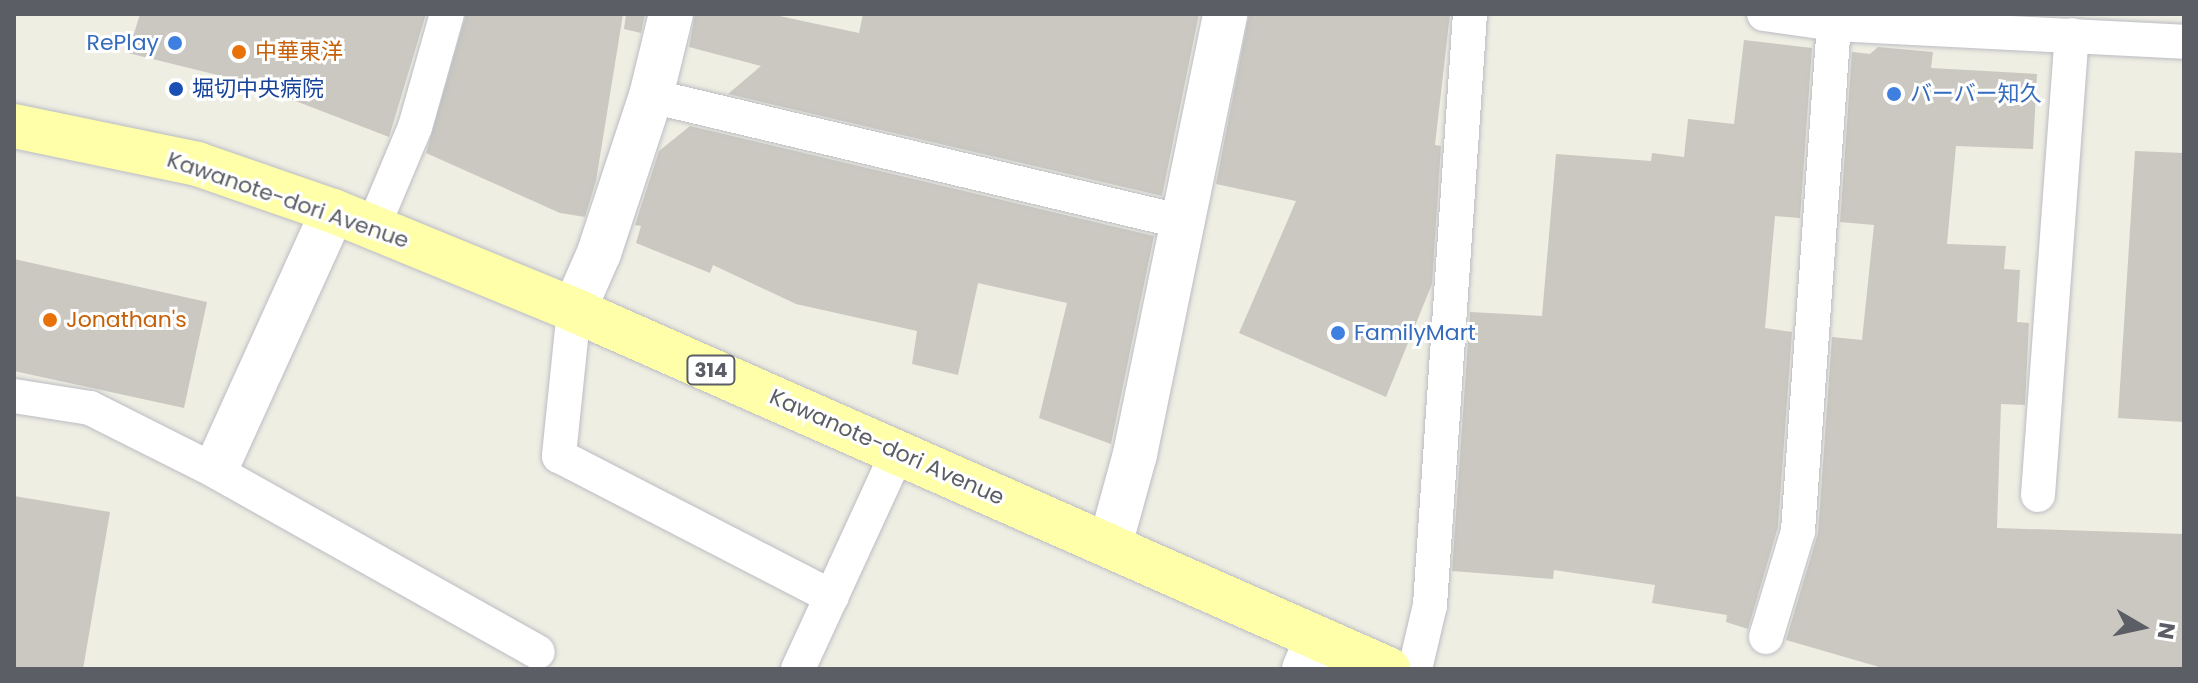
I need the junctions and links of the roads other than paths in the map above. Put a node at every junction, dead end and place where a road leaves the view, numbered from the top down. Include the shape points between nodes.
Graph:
1 (447, 14) edge
2 (671, 14) edge
3 (1225, 14) edge
4 (1470, 14) edge
5 (1764, 14) edge
6 (1834, 24) junction
7 (2072, 35) junction
8 (2184, 42) edge
9 (651, 96) junction
10 (14, 126) edge
11 (333, 211) junction
12 (1179, 221) junction
13 (373, 227) junction
14 (574, 310) junction
15 (14, 396) edge
16 (898, 452) junction
17 (218, 466) junction
18 (2038, 495) dead end
19 (1110, 545) junction
20 (832, 597) junction
21 (1766, 637) dead end
22 (538, 652) dead end
23 (1311, 654) edge
24 (798, 669) edge
25 (1388, 669) edge
26 (1415, 669) edge

1 - 13 lane via 415,127
2 - 9 street
3 - 12 street
4 - 26 lane via 1430,605
5 - 6 lane
6 - 7 lane
6 - 21 lane via 1798,531
7 - 8 lane
7 - 18 lane
9 - 12 lane
9 - 14 street via 599,253
10 - 11 main road, Kawanote-dori Avenue / 314 via 197,164
11 - 13 main road, Kawanote-dori Avenue / 314
11 - 17 street
12 - 19 street via 1135,454
13 - 14 main road, Kawanote-dori Avenue / 314
14 - 16 main road, Kawanote-dori Avenue / 314
14 - 20 lane via 559,456
15 - 17 lane via 90,408
16 - 19 main road, Kawanote-dori Avenue / 314
16 - 20 lane
17 - 22 lane
19 - 23 main road, Kawanote-dori Avenue / 314
20 - 24 lane
23 - 25 main road, Kawanote-dori Avenue / 314

